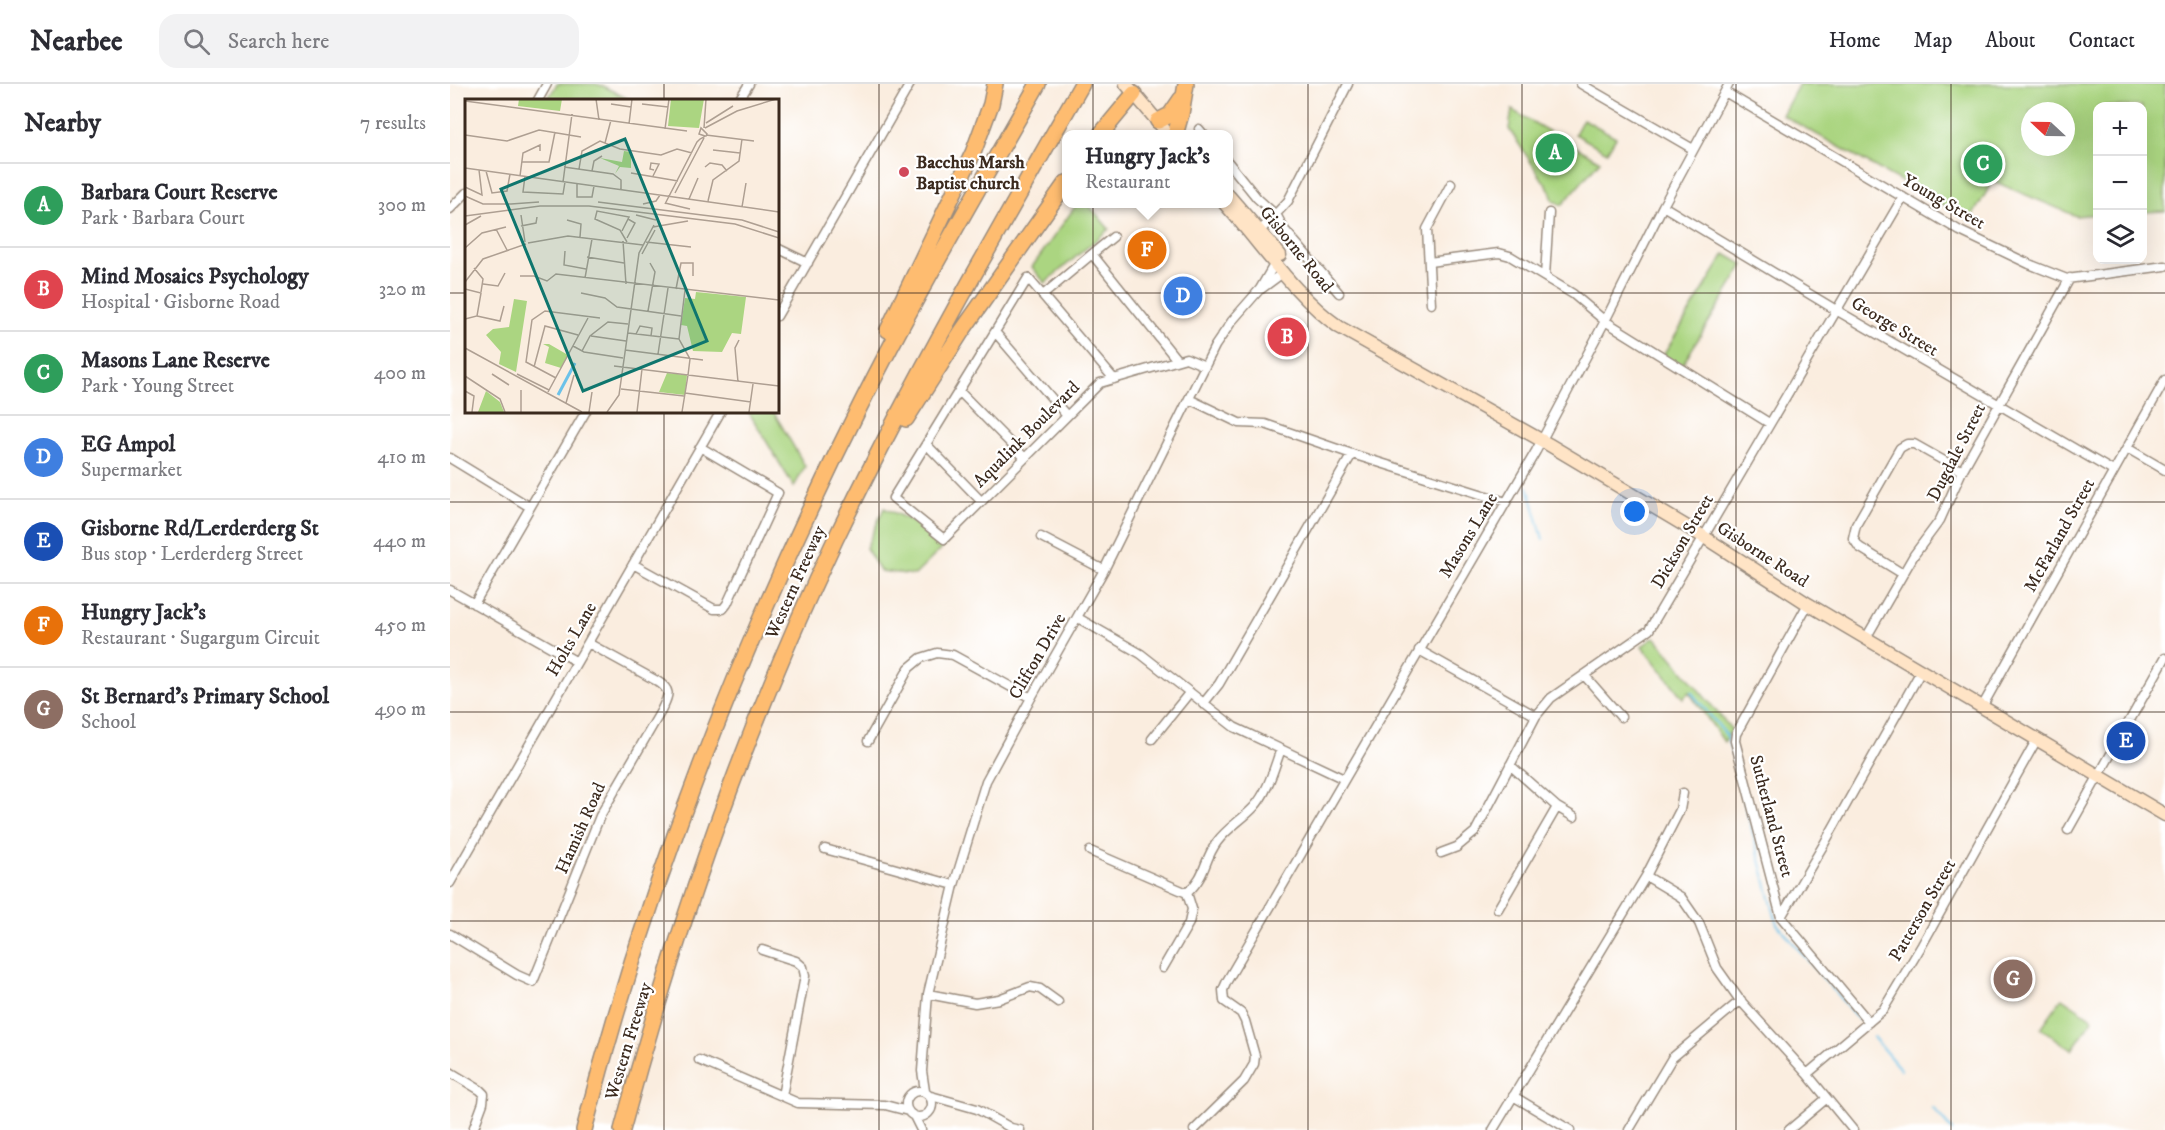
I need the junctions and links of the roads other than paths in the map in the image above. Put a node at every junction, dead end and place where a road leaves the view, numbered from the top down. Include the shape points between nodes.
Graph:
1 (547, 84) edge
2 (749, 84) edge
3 (909, 84) edge
4 (996, 84) edge
5 (1038, 84) edge
6 (1082, 84) edge
7 (1186, 84) edge
8 (1348, 84) edge
9 (1581, 84) edge
10 (1727, 88) edge
11 (1130, 89) edge
12 (539, 99) edge
13 (741, 99) edge
14 (1158, 121) junction
15 (1104, 130) edge
16 (1165, 130) edge
17 (1176, 130) edge
18 (1693, 149) junction
19 (1233, 168) edge
20 (1451, 184) dead end
21 (1062, 189) edge
22 (465, 195) edge
23 (1903, 197) junction
24 (1233, 202) edge
25 (1663, 206) junction
26 (1229, 208) edge
27 (450, 209) edge
28 (1549, 213) dead end
29 (1277, 216) junction
30 (1257, 234) junction
31 (1113, 237) dead end
32 (778, 248) edge
33 (1092, 254) junction
34 (1428, 262) junction
35 (808, 263) junction
36 (1283, 265) junction
37 (2165, 266) edge
38 (1545, 276) junction
39 (2070, 278) junction
40 (1339, 293) dead end
41 (1043, 295) junction
42 (1431, 304) dead end
43 (1836, 310) junction
44 (778, 314) edge
45 (1605, 321) junction
46 (995, 332) junction
47 (1178, 360) junction
48 (1205, 366) junction
49 (1114, 379) junction
50 (2165, 380) edge
51 (958, 391) junction
52 (1189, 399) junction
53 (1998, 406) junction
54 (584, 412) edge
55 (720, 412) edge
56 (1067, 416) junction
57 (1769, 423) junction
58 (1541, 441) junction
59 (926, 444) junction
60 (700, 447) junction
61 (2127, 448) junction
62 (1352, 454) junction
63 (450, 458) edge
64 (1025, 458) junction
65 (833, 460) junction
66 (2165, 470) edge
67 (1962, 471) junction
68 (2113, 471) junction
69 (981, 501) junction
70 (1506, 502) junction
71 (530, 507) junction
72 (1041, 537) dead end
73 (1704, 537) junction
74 (835, 540) junction
75 (633, 564) junction
76 (1104, 570) junction
77 (1903, 574) junction
78 (450, 590) edge
79 (474, 604) junction
80 (1808, 604) junction
81 (1078, 618) junction
82 (1866, 638) junction
83 (588, 643) junction
84 (1419, 650) junction
85 (2165, 658) edge
86 (577, 662) junction
87 (1921, 671) junction
88 (1584, 675) junction
89 (1190, 692) junction
90 (1030, 698) junction
91 (1203, 704) junction
92 (1982, 707) junction
93 (1536, 716) junction
94 (1621, 717) dead end
95 (1152, 739) dead end
96 (2037, 739) junction
97 (868, 741) dead end
98 (1281, 749) junction
99 (1510, 765) junction
100 (2099, 776) junction
101 (1344, 779) junction
102 (1683, 793) dead end
103 (1557, 807) junction
104 (2165, 815) edge
105 (1574, 817) dead end
106 (2068, 830) dead end
107 (825, 849) dead end
108 (1090, 851) dead end
109 (1441, 853) dead end
110 (1646, 876) junction
111 (450, 883) edge
112 (954, 885) junction
113 (1187, 893) junction
114 (1498, 909) dead end
115 (1781, 917) junction
116 (450, 934) edge
117 (762, 950) dead end
118 (1163, 968) dead end
119 (928, 994) junction
120 (1741, 1000) junction
121 (1058, 1002) dead end
122 (1869, 1022) junction
123 (699, 1060) dead end
124 (600, 1069) junction
125 (922, 1071) junction
126 (450, 1072) edge
127 (1807, 1074) junction
128 (910, 1094) junction
129 (928, 1094) junction
130 (782, 1096) junction
131 (1513, 1096) junction
132 (1826, 1099) junction
133 (954, 1104) junction
134 (885, 1106) junction
135 (929, 1113) junction
136 (911, 1114) junction
137 (473, 1130) edge
138 (577, 1130) edge
139 (585, 1130) edge
140 (624, 1130) edge
141 (923, 1130) edge
142 (1020, 1130) edge
143 (1194, 1130) edge
144 (1493, 1130) edge
145 (1570, 1130) edge
146 (1629, 1130) edge
147 (1789, 1130) edge
148 (1853, 1130) edge

1 - 12 street
2 - 13 street
3 - 35 street
4 - 65 highway via 973,153 883,342
5 - 65 highway, Western Freeway via 927,278
6 - 74 highway, Western Freeway via 940,335
7 - 14 highway via 1174,110
7 - 17 highway
8 - 29 street
9 - 18 street
10 - 18 street, Masons Lane
10 - 23 street, Young Street
11 - 14 main road
11 - 15 highway
14 - 16 main road
18 - 25 street, Masons Lane
19 - 29 street
20 - 34 street via 1427,229
21 - 74 highway via 943,359
22 - 27 street
23 - 39 street, Young Street via 1995,248
23 - 43 street, Dickson Street
24 - 30 main road, Gisborne Road
25 - 43 street, George Street
25 - 45 street, Masons Lane
26 - 30 main road, Gisborne Road
28 - 38 street
29 - 30 street
29 - 40 street
30 - 36 main road, Gisborne Road
31 - 33 street
32 - 35 street
33 - 41 street
33 - 47 street
34 - 38 street via 1499,253
34 - 42 street
35 - 44 street
36 - 48 street, Clifton Drive via 1232,321
36 - 58 main road, Gisborne Road via 1339,327
37 - 39 street, Young Street
38 - 45 street
39 - 53 street, Dugdale Street
41 - 46 street via 1028,278
41 - 49 street
43 - 53 street, George Street
43 - 57 street, Dickson Street
45 - 57 street
45 - 58 street, Masons Lane
46 - 51 street
46 - 56 street
47 - 48 street, Aqualink Boulevard via 1186,358
47 - 49 street, Aqualink Boulevard
48 - 52 street, Clifton Drive
49 - 56 street, Aqualink Boulevard via 1100,383
50 - 61 street, McFarland Street
51 - 59 street
51 - 64 street
52 - 62 street via 1239,423 1265,424
52 - 76 street, Clifton Drive
53 - 67 street, Dugdale Street
53 - 68 street, George Street
54 - 71 street
55 - 60 street, Holts Lane
56 - 64 street, Aqualink Boulevard
57 - 73 street, Dickson Street
58 - 70 street, Masons Lane
58 - 73 main road, Gisborne Road
59 - 69 street
59 - 69 street, Aqualink Boulevard via 893,498 944,539
60 - 75 street, Holts Lane
60 - 75 street via 778,493 727,604 723,609 714,609
61 - 66 street
61 - 68 street, McFarland Street
62 - 70 street
62 - 91 street via 1219,684
63 - 71 street
64 - 69 street, Aqualink Boulevard
65 - 124 highway, Western Freeway via 745,658 695,785
67 - 77 street, Dugdale Street via 1940,520
67 - 77 street via 1914,444 1900,448 1856,525 1853,538 1859,547
68 - 92 street, McFarland Street
70 - 84 street, Masons Lane
71 - 79 street
72 - 76 street
73 - 80 main road, Gisborne Road
73 - 88 street, Dickson Street via 1649,630
74 - 140 highway, Western Freeway via 770,687 705,855
75 - 83 street, Holts Lane
76 - 81 street, Clifton Drive
77 - 82 street, Dugdale Street
78 - 79 street
79 - 86 street
80 - 82 main road, Gisborne Road
80 - 115 street, Sutherland Street via 1735,741
81 - 89 street via 1141,654
81 - 90 street, Clifton Drive
82 - 87 main road, Gisborne Road
83 - 86 street, Holts Lane
83 - 116 street, Hamish Road via 657,681 667,688 668,694 600,816 533,982
84 - 93 street
84 - 101 street, Masons Lane
85 - 100 street
86 - 111 street, Holts Lane
87 - 92 main road, Gisborne Road
87 - 115 street
88 - 93 street, Dickson Street via 1551,698
88 - 94 street
89 - 91 street
89 - 95 street
90 - 97 street via 953,655 937,653 921,658 909,668
90 - 112 street, Clifton Drive via 986,781
91 - 98 street via 1234,727
92 - 96 main road, Gisborne Road
93 - 99 street, Dickson Street
96 - 100 main road, Gisborne Road
96 - 122 street, Patterson Street via 1922,945 1883,1010
98 - 101 street
98 - 113 street via 1254,807 1223,834 1199,883
99 - 103 street
99 - 109 street, Dickson Street via 1475,832 1457,847
100 - 104 main road, Gisborne Road
100 - 106 street
101 - 143 street, Masons Lane via 1222,995 1245,1021 1254,1064 1244,1082
102 - 110 street via 1680,810
103 - 105 street
103 - 114 street
107 - 112 street
108 - 113 street
110 - 120 street via 1681,897 1699,923 1717,968
110 - 131 street
112 - 119 street, Clifton Drive
113 - 118 street via 1192,909 1189,923
115 - 122 street, Sutherland Street
117 - 130 street via 796,962 803,967 805,976
119 - 121 street via 975,1003 1030,987
119 - 125 street, Clifton Drive
120 - 127 street
120 - 146 street via 1672,1058
122 - 127 street, Patterson Street
123 - 130 street
124 - 138 highway
124 - 139 highway, Western Freeway
125 - 128 street, Clifton Drive
125 - 129 street, Clifton Drive
126 - 137 street via 484,1094
127 - 132 street
128 - 129 street
128 - 134 street
128 - 136 street via 906,1104
129 - 133 street
129 - 135 street via 933,1103
130 - 134 street via 798,1103
131 - 144 street
131 - 145 street
132 - 147 street
132 - 148 street
133 - 135 street
133 - 142 street via 976,1109
134 - 136 street
135 - 136 street
135 - 141 street
136 - 141 street

